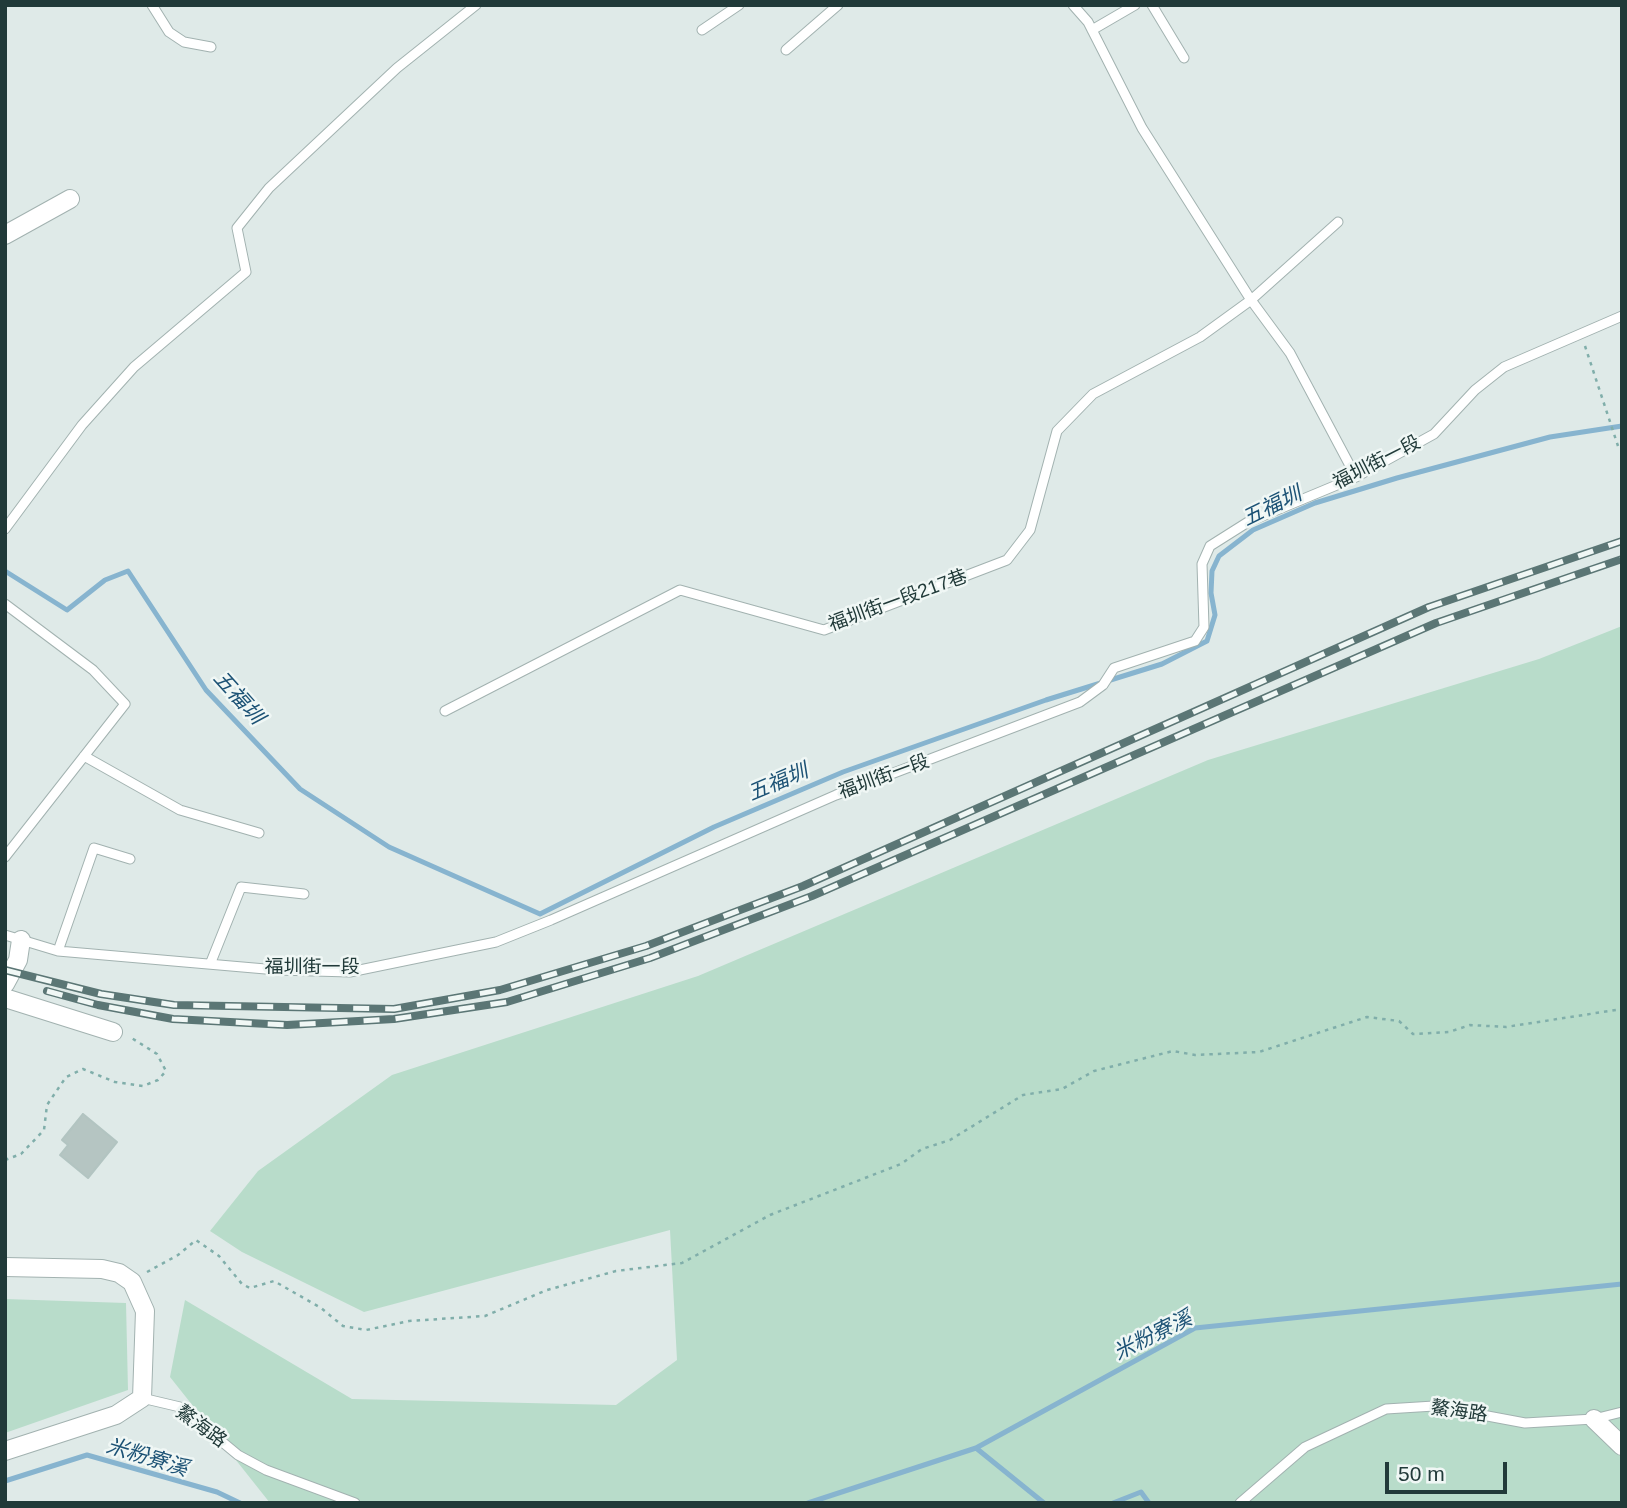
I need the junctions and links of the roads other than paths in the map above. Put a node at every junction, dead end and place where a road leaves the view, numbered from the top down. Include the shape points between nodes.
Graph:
1 (152, 5) edge
2 (476, 5) edge
3 (739, 5) edge
4 (838, 5) edge
5 (1073, 5) edge
6 (1135, 5) edge
7 (1152, 5) edge
8 (1090, 26) junction
9 (702, 30) dead end
10 (211, 47) dead end
11 (786, 50) dead end
12 (1184, 58) dead end
13 (70, 199) dead end
14 (1338, 222) dead end
15 (5, 234) edge
16 (1251, 300) junction
17 (1622, 316) edge
18 (1356, 477) junction
19 (5, 529) edge
20 (5, 604) edge
21 (445, 711) dead end
22 (84, 756) junction
23 (259, 833) dead end
24 (5, 858) edge
25 (130, 859) dead end
26 (304, 894) dead end
27 (13, 937) edge
28 (58, 951) junction
29 (211, 962) junction
30 (5, 984) edge
31 (5, 998) edge
32 (113, 1031) road end
33 (5, 1267) edge
34 (142, 1398) junction
35 (1622, 1412) edge
36 (1594, 1419) junction
37 (1622, 1446) edge
38 (5, 1451) edge
39 (355, 1503) edge
40 (1240, 1503) edge

1 - 10 lane via 169,32 184,43
2 - 19 lane via 397,68 269,188 237,228 246,272 134,367 82,425
3 - 9 lane
4 - 11 lane
5 - 8 lane
6 - 8 lane
7 - 12 lane
8 - 16 lane via 1142,128
13 - 15 street
14 - 16 lane, 福圳街一段217巷
16 - 18 lane via 1290,353
16 - 21 lane, 福圳街一段217巷 via 1200,338 1093,394 1057,430 1030,530 1007,560 824,630 680,590
17 - 18 lane, 福圳街一段 via 1504,367 1434,434
18 - 29 lane, 福圳街一段 via 1248,522 1210,546 1202,564 1203,627 1195,641 1114,668 1103,685 1080,702 836,794 496,942 350,972 277,971
20 - 22 lane via 93,670 125,704
22 - 23 lane via 180,810
22 - 24 lane
25 - 28 lane via 94,848
26 - 29 lane via 241,887
27 - 28 lane, 福圳街一段
27 - 30 street via 18,960
28 - 29 lane, 福圳街一段
31 - 32 street
33 - 34 street via 102,1269 132,1282 145,1311
34 - 38 street via 116,1415
34 - 39 lane, 鰲海路 via 180,1407 238,1455 265,1469
35 - 36 lane, 鰲海路
36 - 37 street
36 - 40 lane, 鰲海路 via 1525,1423 1434,1406 1387,1409 1305,1447

